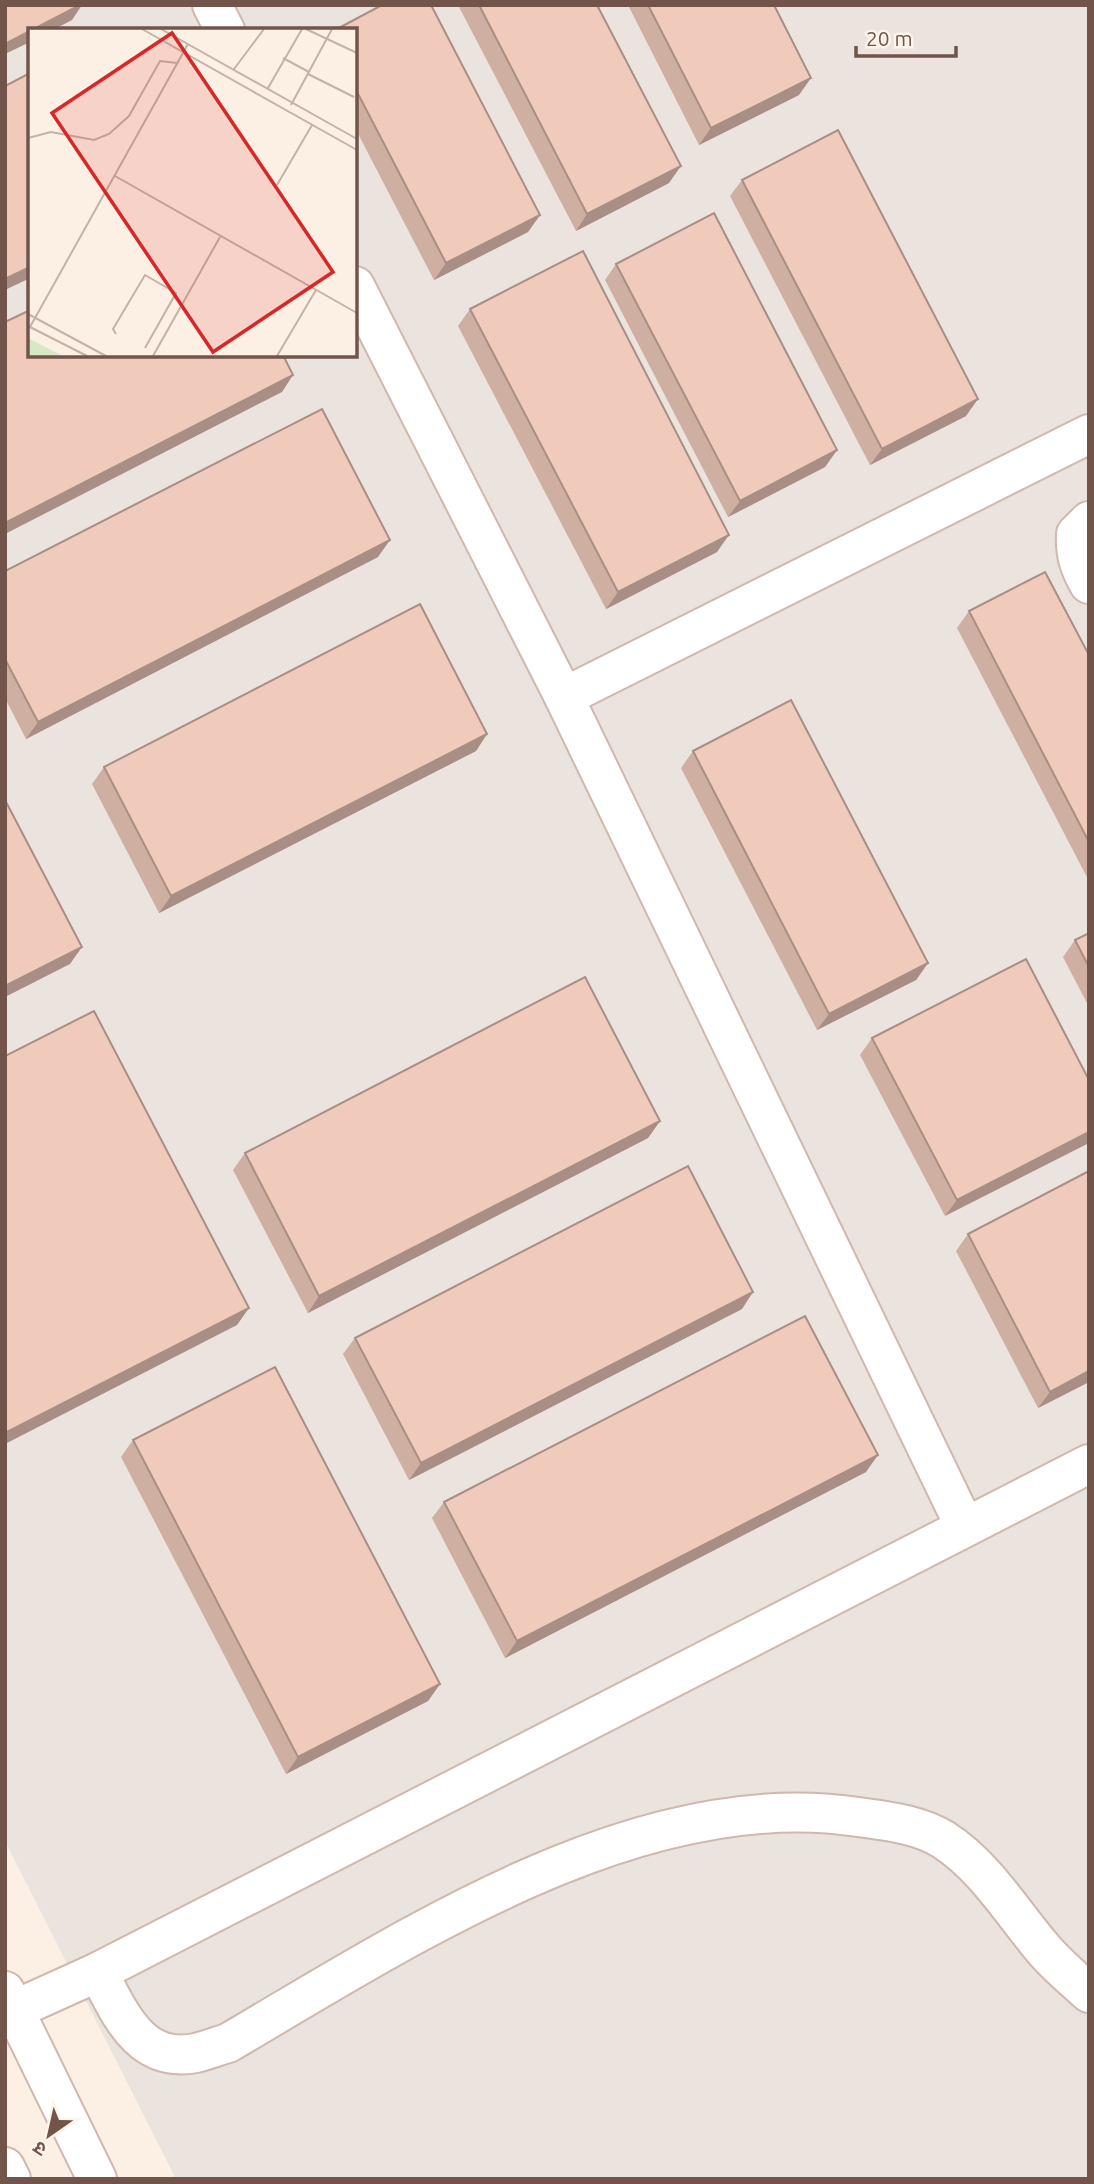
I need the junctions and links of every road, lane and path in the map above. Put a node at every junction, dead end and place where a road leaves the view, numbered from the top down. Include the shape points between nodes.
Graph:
1 (212, 5) edge
2 (224, 28) edge
3 (357, 290) edge
4 (1089, 434) edge
5 (1089, 521) edge
6 (1089, 584) edge
7 (564, 697) junction
8 (1089, 1464) edge
9 (964, 1527) junction
10 (98, 1972) junction
11 (1089, 1993) edge
12 (8, 2005) edge
13 (5, 2166) edge
14 (11, 2179) edge
15 (97, 2179) edge

1 - 2 street
3 - 7 street
4 - 7 street
5 - 6 street via 1076,534 1075,549
7 - 9 street
8 - 9 street
9 - 10 street
10 - 11 street via 129,2029 145,2043 166,2053 195,2053 228,2043 463,1909 620,1841 703,1820 767,1812 828,1812 904,1824 943,1840 983,1874 1042,1948
10 - 12 street
12 - 15 street
13 - 14 street

